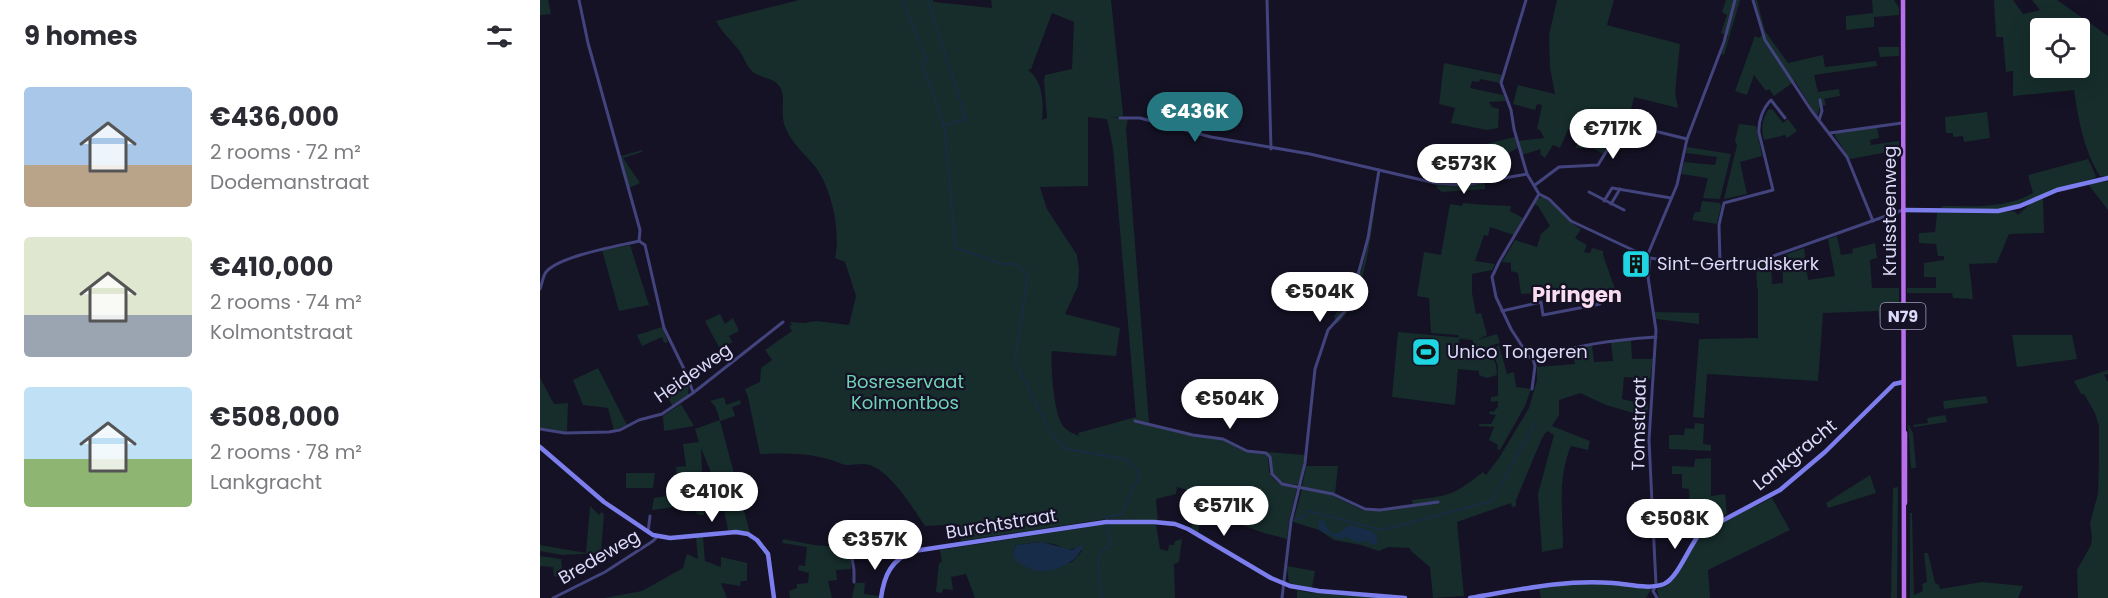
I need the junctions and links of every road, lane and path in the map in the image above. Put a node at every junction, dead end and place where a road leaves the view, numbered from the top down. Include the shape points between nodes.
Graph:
1 (579, 0) edge
2 (1267, 0) edge
3 (1526, 0) edge
4 (1735, 0) edge
5 (1754, 0) edge
6 (1903, 0) edge
7 (1820, 100) dead end
8 (1120, 118) dead end
9 (1785, 118) dead end
10 (1819, 120) junction
11 (1903, 123) junction
12 (1830, 133) junction
13 (1687, 139) junction
14 (1271, 149) junction
15 (1379, 170) junction
16 (1527, 174) junction
17 (2108, 178) edge
18 (1535, 185) junction
19 (1620, 189) junction
20 (1588, 192) dead end
21 (1539, 194) junction
22 (1671, 198) junction
23 (1604, 201) junction
24 (1611, 204) junction
25 (1624, 210) dead end
26 (1903, 210) junction
27 (1873, 221) junction
28 (639, 242) junction
29 (1649, 256) junction
30 (1720, 263) junction
31 (540, 290) edge
32 (1599, 300) dead end
33 (1502, 311) junction
34 (783, 322) dead end
35 (1656, 338) junction
36 (1533, 359) junction
37 (1904, 382) junction
38 (1532, 389) dead end
39 (693, 393) junction
40 (1135, 421) dead end
41 (540, 429) edge
42 (540, 447) edge
43 (1300, 487) junction
44 (1438, 502) dead end
45 (650, 516) dead end
46 (647, 532) junction
47 (657, 537) junction
48 (899, 559) junction
49 (854, 582) dead end
50 (1285, 585) junction
51 (1655, 588) junction
52 (553, 598) edge
53 (774, 598) edge
54 (881, 598) edge
55 (1282, 598) edge
56 (1405, 598) edge
57 (1470, 598) edge
58 (1657, 598) edge
59 (1904, 598) edge

1 - 28 street via 640,230
2 - 14 street
3 - 16 street via 1501,82
4 - 13 street via 1724,42
5 - 10 street via 1765,40
6 - 11 main road, Kruissteenweg / N79
7 - 10 street
8 - 14 street via 1140,118
9 - 30 street via 1771,100 1765,105 1759,133 1773,190 1724,203 1719,225
10 - 12 street
11 - 12 street
11 - 26 main road, Kruissteenweg / N79
12 - 27 street via 1847,157
13 - 18 street via 1626,124 1598,165 1559,167
13 - 22 street
14 - 15 street
15 - 16 street via 1422,181 1464,185
15 - 43 street via 1368,238 1353,293 1345,311 1328,330 1315,369
16 - 18 street
17 - 26 street via 2057,190 1998,211
18 - 21 street
19 - 22 street
19 - 23 street via 1612,188
19 - 24 street
20 - 23 street
21 - 29 street via 1571,221
21 - 33 street via 1493,273 1494,291
22 - 29 street
23 - 24 street
24 - 25 street
26 - 27 street
26 - 37 main road, Kruissteenweg / N79
27 - 30 street via 1765,259
28 - 31 street via 559,264 546,272
28 - 39 street via 645,244 667,336
29 - 30 street
29 - 35 street, Tomstraat
32 - 33 street via 1600,304 1543,315 1541,302
33 - 36 street
34 - 39 street, Heideweg
35 - 36 street via 1596,342
35 - 51 street, Tomstraat via 1648,440
36 - 38 street
37 - 51 street, Lankgracht via 1894,384 1780,490 1701,532 1673,576
37 - 59 main road, Kruissteenweg / N79
39 - 41 street, Heideweg via 669,411 620,430 584,433
40 - 43 street via 1223,439 1247,451 1266,453 1277,481
42 - 46 street via 604,502
43 - 44 street via 1333,494 1354,506 1372,510
43 - 50 street via 1287,547
45 - 46 street
46 - 47 street
47 - 52 street, Bredeweg via 605,572
47 - 53 street via 736,532 753,537 768,554
48 - 49 street via 889,551 852,549
48 - 50 street, Burchtstraat via 916,551 1087,524 1154,522 1188,529
48 - 54 street via 886,575
50 - 55 street
50 - 56 street
51 - 57 street via 1574,582
51 - 58 street

